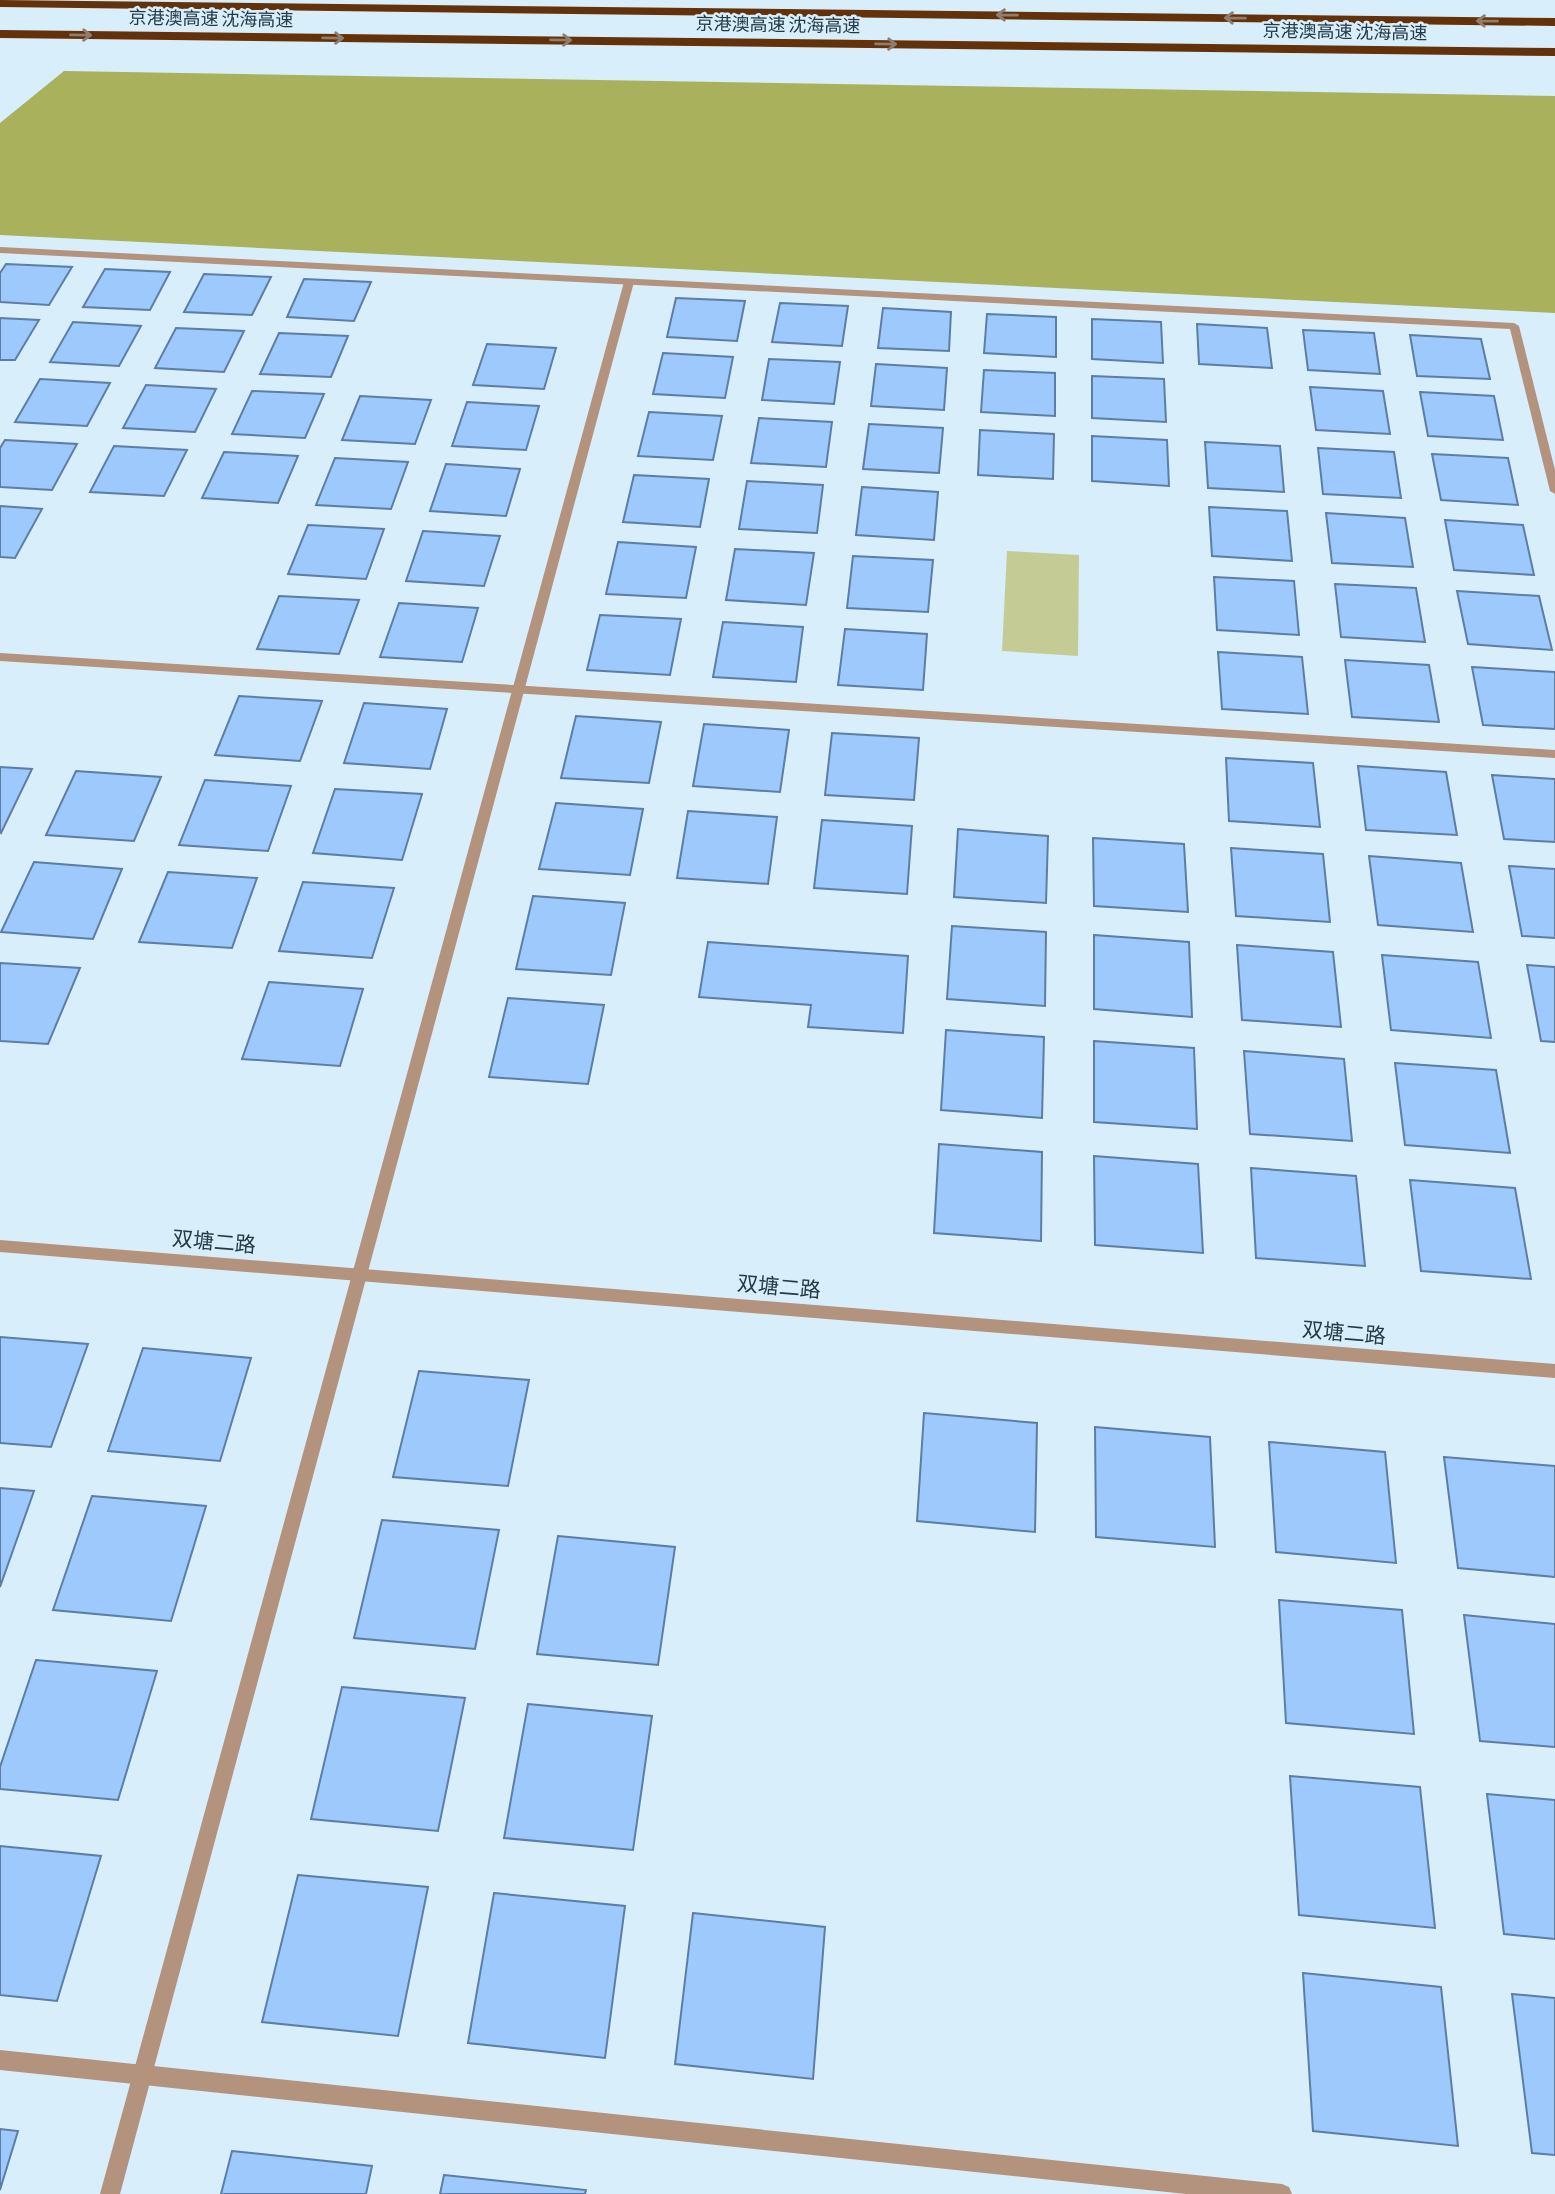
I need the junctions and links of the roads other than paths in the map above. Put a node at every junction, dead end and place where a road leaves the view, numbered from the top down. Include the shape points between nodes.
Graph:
1 (0, 3) edge
2 (1555, 22) edge
3 (6, 34) edge
4 (1555, 52) edge
5 (0, 250) edge
6 (629, 282) junction
7 (1555, 491) edge
8 (0, 657) edge
9 (517, 689) junction
10 (1555, 754) edge
11 (0, 1246) edge
12 (359, 1275) junction
13 (1555, 1371) edge
14 (0, 2060) edge
15 (143, 2075) junction
16 (110, 2194) edge
17 (1282, 2194) edge

2 -> 1 highway, 京港澳高速 沈海高速
3 -> 4 highway, 京港澳高速 沈海高速
5 - 6 street
6 - 7 street via 1514,326
6 - 9 street
8 - 9 street
9 - 10 street
9 - 12 street
11 - 12 street, 双塘二路
12 - 13 street, 双塘二路
12 - 15 street
14 - 15 street
15 - 16 street
15 - 17 street

